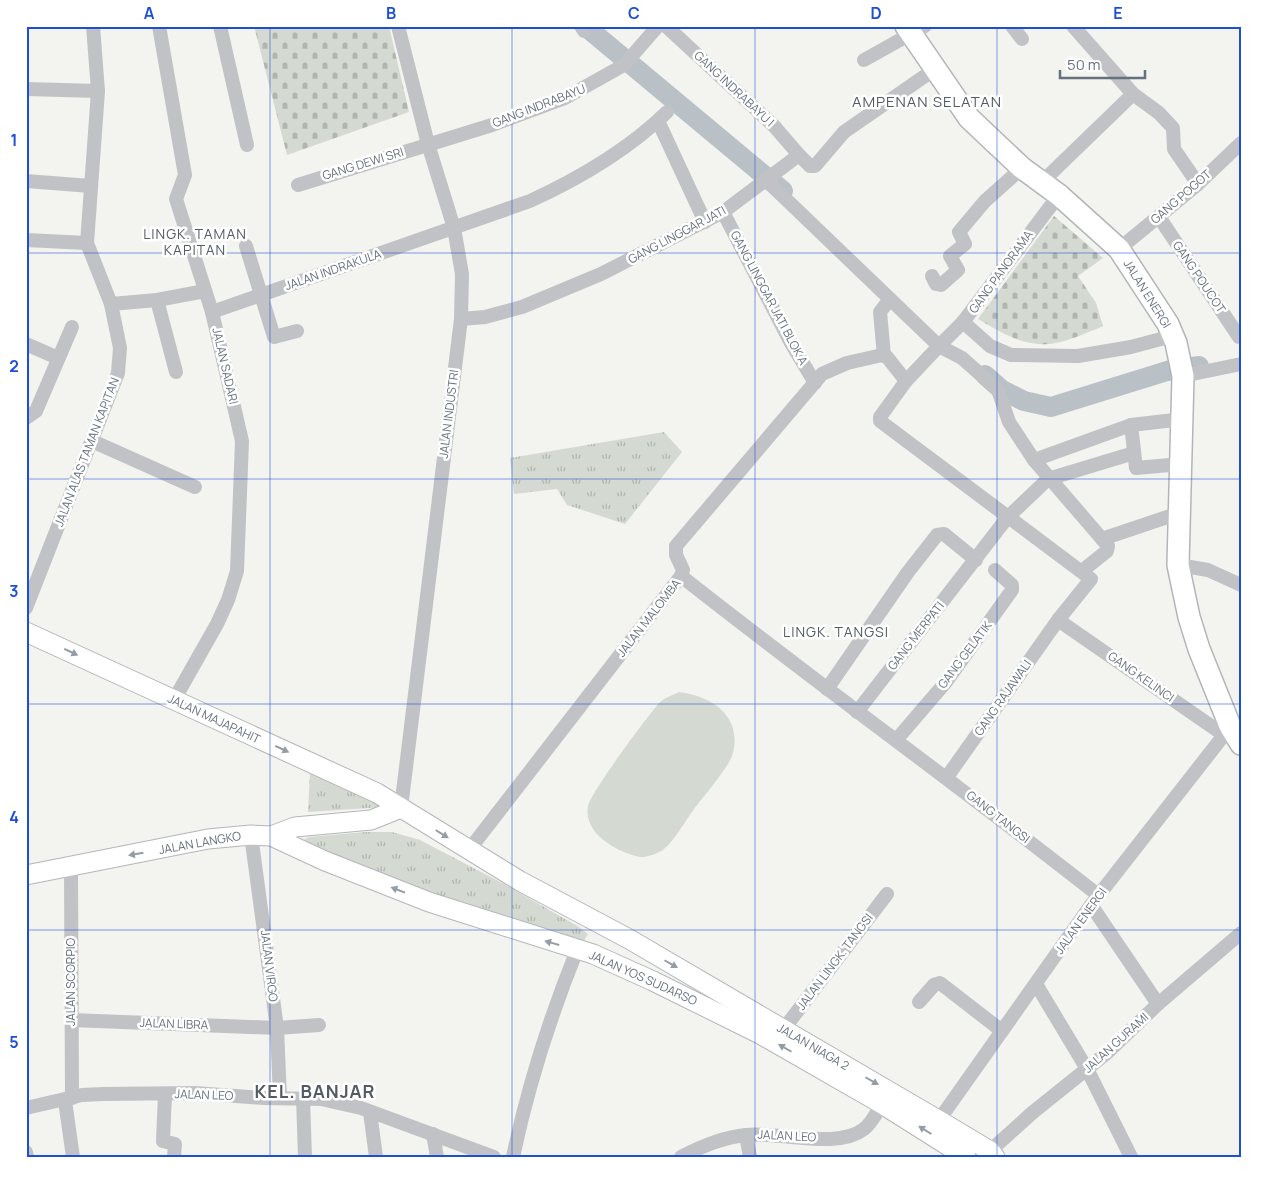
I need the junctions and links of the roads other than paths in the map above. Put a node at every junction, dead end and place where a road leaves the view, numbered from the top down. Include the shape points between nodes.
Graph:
1 (93, 26) edge
2 (158, 26) edge
3 (220, 26) edge
4 (398, 26) edge
5 (658, 26) edge
6 (666, 26) edge
7 (1012, 26) edge
8 (1073, 26) edge
9 (914, 29) edge
10 (1022, 38) dead end
11 (864, 60) dead end
12 (935, 69) junction
13 (26, 89) edge
14 (98, 91) junction
15 (1133, 94) junction
16 (1241, 143) edge
17 (428, 144) junction
18 (247, 145) dead end
19 (799, 155) junction
20 (1022, 168) junction
21 (770, 179) junction
22 (26, 181) edge
23 (1042, 182) junction
24 (298, 184) dead end
25 (1198, 184) junction
26 (91, 186) junction
27 (1059, 195) junction
28 (723, 212) junction
29 (1159, 216) junction
30 (705, 222) junction
31 (454, 228) junction
32 (26, 240) edge
33 (87, 243) junction
34 (246, 246) dead end
35 (1119, 248) junction
36 (932, 276) dead end
37 (205, 291) junction
38 (261, 295) junction
39 (890, 299) junction
40 (157, 300) junction
41 (111, 304) junction
42 (212, 312) junction
43 (461, 319) junction
44 (963, 322) junction
45 (72, 328) dead end
46 (297, 331) dead end
47 (1172, 336) junction
48 (1239, 337) dead end
49 (942, 342) junction
50 (26, 344) edge
51 (884, 356) junction
52 (58, 358) junction
53 (1241, 364) edge
54 (1182, 369) junction
55 (176, 372) dead end
56 (906, 381) junction
57 (815, 383) junction
58 (26, 418) edge
59 (1183, 419) junction
60 (1131, 425) junction
61 (92, 441) junction
62 (1134, 453) junction
63 (1034, 460) junction
64 (1181, 464) junction
65 (1048, 479) junction
66 (195, 487) dead end
67 (1179, 513) junction
68 (1007, 518) junction
69 (1102, 539) junction
70 (976, 560) junction
71 (1178, 565) junction
72 (995, 570) dead end
73 (1082, 571) junction
74 (681, 576) junction
75 (1241, 585) edge
76 (26, 608) edge
77 (1058, 620) junction
78 (26, 632) edge
79 (827, 689) junction
80 (174, 700) junction
81 (857, 712) junction
82 (1232, 736) edge
83 (896, 739) junction
84 (947, 777) junction
85 (401, 808) junction
86 (251, 835) junction
87 (271, 836) junction
88 (469, 850) junction
89 (71, 866) junction
90 (26, 875) edge
91 (887, 894) dead end
92 (1094, 900) junction
93 (605, 926) junction
94 (1241, 933) edge
95 (585, 952) junction
96 (1036, 984) junction
97 (919, 1002) dead end
98 (1158, 1004) junction
99 (71, 1020) junction
100 (319, 1025) dead end
101 (277, 1028) junction
102 (783, 1030) junction
103 (1002, 1031) junction
104 (1087, 1070) junction
105 (165, 1094) junction
106 (280, 1098) junction
107 (302, 1098) junction
108 (68, 1099) junction
109 (882, 1104) junction
110 (26, 1108) edge
111 (370, 1112) junction
112 (939, 1120) junction
113 (433, 1134) junction
114 (746, 1135) junction
115 (26, 1152) edge
116 (992, 1154) edge
117 (27, 1157) edge
118 (74, 1157) edge
119 (174, 1157) edge
120 (305, 1157) edge
121 (376, 1157) edge
122 (437, 1157) edge
123 (494, 1157) edge
124 (513, 1157) edge
125 (681, 1157) edge
126 (750, 1157) edge
127 (966, 1157) edge
128 (1132, 1157) edge

1 - 14 street, JALAN ALAS TAMAN KAPITAN
2 - 37 street, JALAN SADARI via 185,175 176,199
3 - 18 street
4 - 17 street, JALAN INDUSTRI
5 - 17 street, GANG INDRABAYU via 624,65 565,98
6 - 19 street, GANG INDRABAYU I via 774,126
7 - 10 street
8 - 15 street
9 - 11 street
9 - 12 highway, JALAN ENERGI
12 - 19 street via 844,132 818,165 810,166
12 - 20 highway, JALAN ENERGI via 969,118
13 - 14 street
14 - 26 street, JALAN ALAS TAMAN KAPITAN
15 - 23 street
15 - 25 street via 1174,128 1174,149
16 - 25 street, GANG POGOT
17 - 24 street, GANG DEWI SRI
17 - 31 street, JALAN INDUSTRI
19 - 21 street, GANG LINGGAR JATI
20 - 23 highway, JALAN ENERGI
20 - 36 street via 985,201 959,232 965,244 950,256 958,270 941,285 936,284
21 - 28 street, GANG LINGGAR JATI
21 - 39 street
22 - 26 street
23 - 27 highway, JALAN ENERGI
25 - 29 street, GANG POGOT
26 - 33 street, JALAN ALAS TAMAN KAPITAN
27 - 35 highway, JALAN ENERGI
27 - 44 street, GANG PANORAMA
28 - 30 street, GANG LINGGAR JATI
28 - 57 street, GANG LINGGAR JATI BLOK A
29 - 35 street, GANG POGOT
29 - 48 street, GANG POUCOT
30 - 31 street, JALAN INDRAKULA via 663,116 570,182 522,204
30 - 43 street, GANG LINGGAR JATI via 601,274 522,307 485,317
31 - 38 street, JALAN INDRAKULA
31 - 43 street, JALAN INDUSTRI via 462,274
32 - 33 street
33 - 41 street, JALAN ALAS TAMAN KAPITAN
34 - 38 street
35 - 47 highway, JALAN ENERGI via 1163,315
37 - 40 street
37 - 42 street, JALAN SADARI
38 - 42 street, JALAN INDRAKULA
38 - 46 street via 274,337
39 - 49 street
39 - 51 street via 880,312
40 - 41 street
40 - 55 street
41 - 61 street, JALAN ALAS TAMAN KAPITAN via 120,360
42 - 80 street, JALAN SADARI via 242,440 237,571 217,624
43 - 85 street, JALAN INDUSTRI
44 - 47 street via 990,346 1010,355 1078,356
44 - 49 street, GANG PANORAMA
45 - 52 street
47 - 54 highway, JALAN ENERGI
49 - 56 street, GANG PANORAMA
49 - 63 street via 998,390 1009,422
50 - 52 street
51 - 56 street
51 - 57 street via 847,363 822,374
52 - 58 street via 36,410
53 - 54 street
54 - 59 highway, JALAN ENERGI
56 - 68 street, GANG PANORAMA via 880,421
57 - 74 street via 676,546 676,555 683,570
59 - 60 street
59 - 64 highway, JALAN ENERGI
60 - 62 street
60 - 63 street
61 - 66 street
61 - 76 street, JALAN ALAS TAMAN KAPITAN
62 - 64 street via 1137,469
62 - 65 street
63 - 65 street
64 - 67 highway, JALAN ENERGI
65 - 68 street, GANG MERPATI
65 - 69 street
67 - 69 street
67 - 71 highway, JALAN ENERGI
68 - 70 street, GANG MERPATI
68 - 73 street
69 - 73 street via 1108,546 1107,551
70 - 79 street via 944,534 937,535
70 - 81 street, GANG MERPATI
71 - 75 street via 1208,570
71 - 82 highway, JALAN ENERGI via 1193,633
72 - 83 street, GANG GELATIK via 1012,585 1012,590 946,682
73 - 77 street, GANG RAJAWALI via 1090,581
74 - 79 street, JALAN MALOMBA
74 - 88 street, JALAN MALOMBA
77 - 82 street, GANG KELINCI
77 - 84 street, GANG RAJAWALI
78 -> 80 main road, JALAN MAJAPAHIT
79 - 81 street, JALAN MALOMBA
80 -> 85 main road, JALAN MAJAPAHIT via 377,793
81 - 83 street, JALAN MALOMBA
82 - 92 street, JALAN ENERGI
83 - 84 street, GANG TANGSI
84 - 92 street, GANG TANGSI
85 - 87 main road, JALAN LANGKO via 371,820 295,827
85 -> 88 main road
86 - 87 main road, JALAN LANGKO
86 -> 89 main road, JALAN LANGKO via 208,839
86 - 101 street, JALAN VIRGO
95 -> 87 main road, JALAN YOS SUDARSO via 429,902 324,861
88 - 93 main road
89 - 90 main road, JALAN LANGKO
89 - 99 street, JALAN SCORPIO
91 - 102 street, JALAN LINGK. TANGSI
92 - 96 street, JALAN ENERGI
92 - 98 street, GANG TANGSI
93 - 95 main road
93 -> 102 main road, JALAN NIAGA 2
94 - 98 street, JALAN GURAMI
109 -> 95 main road, JALAN YOS SUDARSO via 711,1008
95 - 124 street via 561,989 527,1096
96 - 103 street, JALAN ENERGI
96 - 104 street
97 - 103 street via 934,985 940,983
98 - 104 street, JALAN GURAMI
99 - 101 street, JALAN LIBRA
99 - 108 street, JALAN SCORPIO
100 - 101 street, JALAN LIBRA
101 - 106 street, JALAN VIRGO
102 -> 112 main road, JALAN NIAGA 2
103 - 112 street, JALAN ENERGI
104 - 116 street, JALAN GURAMI via 1032,1113
104 - 128 street
105 - 106 street, JALAN LEO
105 - 108 street, JALAN LEO via 103,1094
105 - 119 street via 163,1141 175,1144
106 - 107 street, JALAN LEO
107 - 111 street, JALAN LEO via 333,1101
107 - 120 street
108 - 110 street, JALAN LEO
108 - 118 street, JALAN SCORPIO
109 - 114 street, JALAN LEO via 866,1128 836,1139
127 -> 109 main road, JALAN YOS SUDARSO
111 - 113 street, JALAN LEO
111 - 121 street
112 - 116 main road, JALAN NIAGA 2
113 - 122 street
113 - 123 street, JALAN LEO
114 - 125 street, JALAN LEO
114 - 126 street
115 - 117 street

